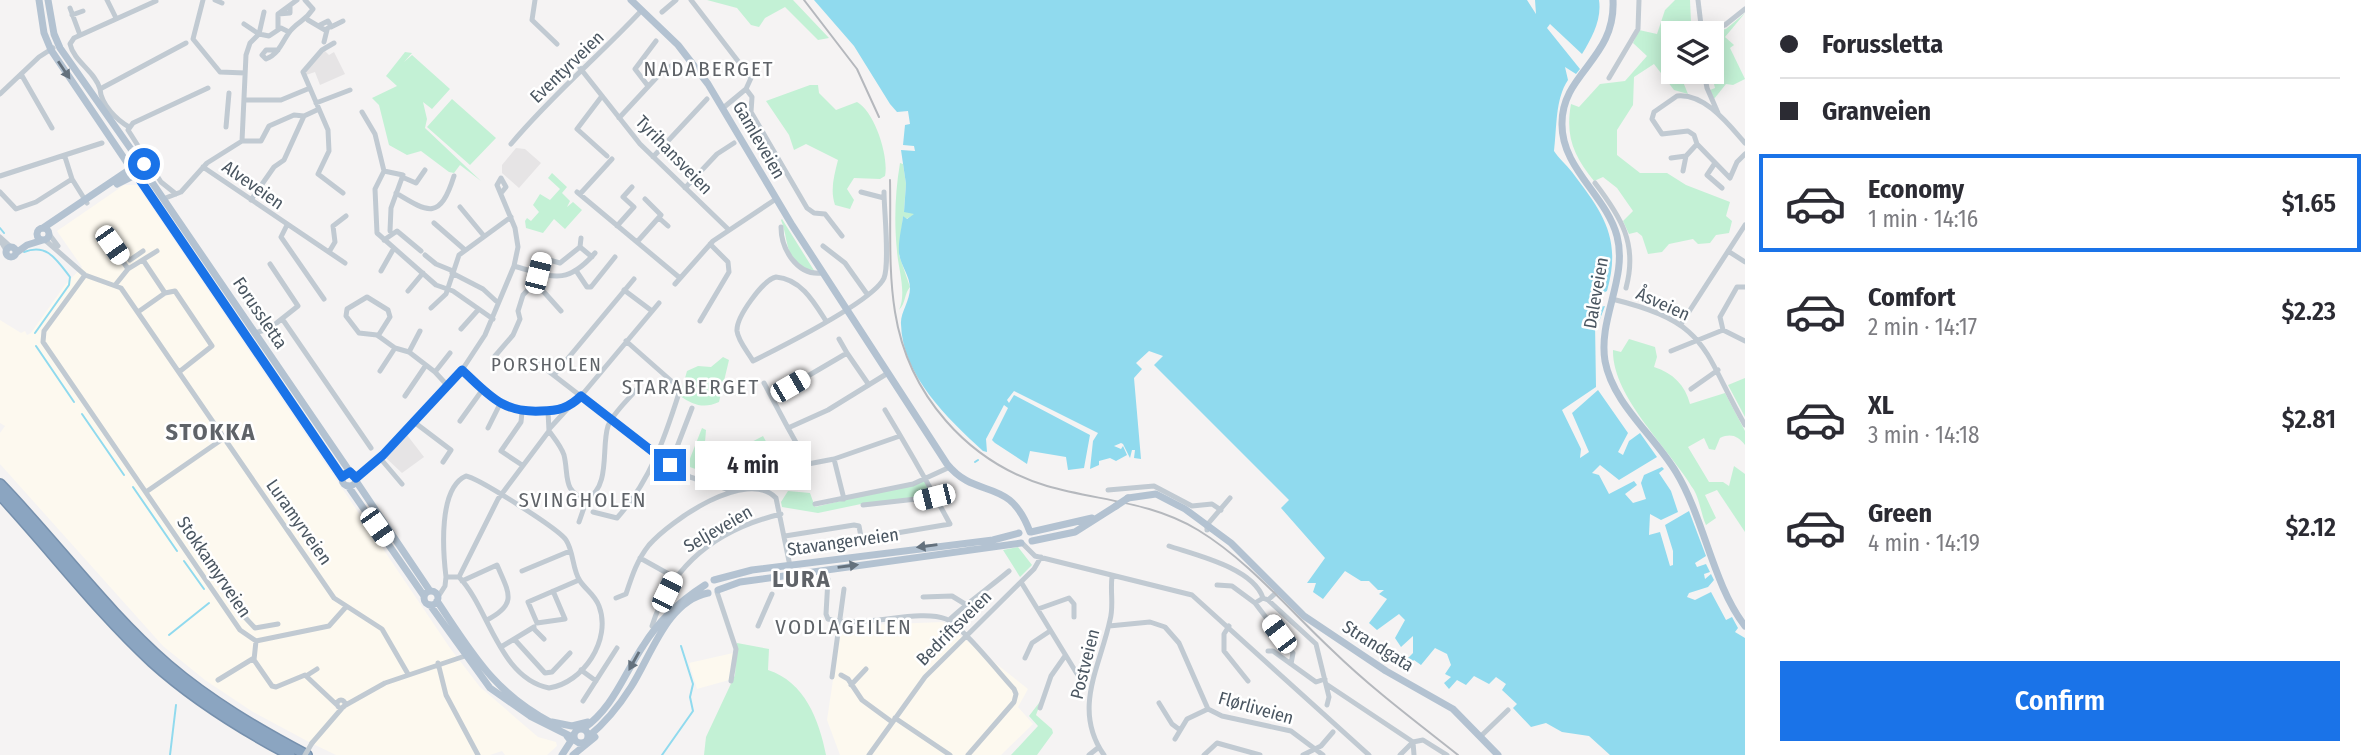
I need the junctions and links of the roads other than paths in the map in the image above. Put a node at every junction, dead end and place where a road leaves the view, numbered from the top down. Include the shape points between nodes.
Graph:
1 (39, 0) edge
2 (107, 0) edge
3 (203, 0) edge
4 (215, 0) edge
5 (297, 0) edge
6 (304, 0) edge
7 (535, 0) edge
8 (631, 0) edge
9 (676, 0) edge
10 (691, 0) edge
11 (1613, 0) edge
12 (1640, 0) edge
13 (1698, 0) edge
14 (156, 1) edge
15 (48, 2) edge
16 (222, 3) dead end
17 (70, 8) dead end
18 (1745, 9) edge
19 (83, 10) dead end
20 (642, 10) junction
21 (264, 12) dead end
22 (662, 12) dead end
23 (72, 15) junction
24 (116, 18) junction
25 (307, 20) junction
26 (343, 21) dead end
27 (1700, 21) edge
28 (244, 24) dead end
29 (1724, 24) edge
30 (278, 29) junction
31 (329, 29) junction
32 (289, 32) junction
33 (259, 34) junction
34 (79, 35) junction
35 (656, 41) dead end
36 (324, 42) dead end
37 (186, 43) dead end
38 (334, 43) dead end
39 (557, 44) dead end
40 (55, 48) junction
41 (278, 50) dead end
42 (676, 63) dead end
43 (580, 68) junction
44 (245, 73) junction
45 (21, 74) junction
46 (95, 77) junction
47 (1609, 78) dead end
48 (85, 84) junction
49 (1706, 84) edge
50 (648, 86) junction
51 (208, 88) dead end
52 (310, 88) junction
53 (100, 89) junction
54 (746, 89) junction
55 (350, 90) dead end
56 (229, 93) dead end
57 (0, 94) edge
58 (198, 94) junction
59 (602, 96) junction
60 (707, 99) dead end
61 (244, 100) junction
62 (201, 102) dead end
63 (318, 106) junction
64 (228, 108) junction
65 (244, 108) junction
66 (723, 108) junction
67 (362, 112) dead end
68 (1718, 113) junction
69 (304, 117) junction
70 (619, 118) junction
71 (129, 127) junction
72 (226, 127) dead end
73 (52, 128) dead end
74 (242, 141) junction
75 (102, 142) dead end
76 (734, 143) dead end
77 (512, 144) dead end
78 (1697, 144) junction
79 (1745, 144) edge
80 (1745, 154) edge
81 (1686, 156) junction
82 (65, 157) junction
83 (653, 157) junction
84 (1671, 158) dead end
85 (140, 162) junction
86 (1715, 163) junction
87 (203, 167) junction
88 (425, 170) dead end
89 (384, 171) junction
90 (1684, 171) dead end
91 (145, 172) junction
92 (133, 173) junction
93 (0, 176) edge
94 (454, 176) dead end
95 (402, 177) junction
96 (72, 179) junction
97 (1595, 183) dead end
98 (632, 187) dead end
99 (685, 188) junction
100 (1722, 188) dead end
101 (0, 192) edge
102 (502, 192) dead end
103 (861, 192) dead end
104 (343, 193) dead end
105 (396, 193) junction
106 (176, 194) junction
107 (163, 199) junction
108 (645, 199) dead end
109 (776, 199) junction
110 (251, 200) junction
111 (86, 202) junction
112 (168, 206) junction
113 (460, 207) dead end
114 (346, 216) dead end
115 (511, 218) junction
116 (659, 218) junction
117 (433, 223) dead end
118 (286, 225) junction
119 (1745, 225) edge
120 (617, 226) junction
121 (668, 226) dead end
122 (781, 227) dead end
123 (729, 230) junction
124 (390, 231) dead end
125 (45, 235) junction
126 (484, 236) junction
127 (842, 236) dead end
128 (581, 238) dead end
129 (0, 239) edge
130 (108, 239) dead end
131 (384, 240) junction
132 (637, 242) junction
133 (710, 244) junction
134 (823, 246) dead end
135 (580, 247) junction
136 (394, 248) junction
137 (1620, 249) junction
138 (1630, 249) junction
139 (465, 250) junction
140 (143, 251) dead end
141 (157, 251) dead end
142 (1728, 251) junction
143 (329, 252) junction
144 (8, 253) edge
145 (615, 257) dead end
146 (130, 260) dead end
147 (143, 260) junction
148 (1745, 262) edge
149 (345, 263) dead end
150 (270, 264) dead end
151 (514, 266) junction
152 (128, 269) junction
153 (381, 271) dead end
154 (452, 272) junction
155 (577, 272) junction
156 (822, 272) junction
157 (423, 273) junction
158 (538, 273) junction
159 (85, 275) junction
160 (680, 278) junction
161 (634, 279) dead end
162 (535, 282) junction
163 (116, 284) junction
164 (675, 284) dead end
165 (1745, 287) edge
166 (590, 288) junction
167 (1626, 288) dead end
168 (448, 289) junction
169 (624, 290) junction
170 (408, 291) dead end
171 (166, 293) junction
172 (867, 294) junction
173 (588, 295) dead end
174 (324, 299) dead end
175 (1612, 299) junction
176 (496, 301) dead end
177 (659, 303) dead end
178 (431, 308) dead end
179 (846, 309) junction
180 (478, 310) junction
181 (561, 311) dead end
182 (652, 311) junction
183 (138, 312) junction
184 (493, 319) junction
185 (283, 320) junction
186 (700, 321) dead end
187 (826, 321) junction
188 (1681, 324) junction
189 (269, 329) junction
190 (461, 329) dead end
191 (1723, 330) junction
192 (420, 331) dead end
193 (254, 333) junction
194 (378, 336) junction
195 (839, 339) dead end
196 (1699, 339) junction
197 (626, 341) junction
198 (1745, 341) edge
199 (261, 343) junction
200 (395, 348) junction
201 (1671, 351) dead end
202 (409, 352) junction
203 (450, 353) dead end
204 (847, 353) junction
205 (495, 356) dead end
206 (534, 360) dead end
207 (426, 365) junction
208 (462, 370) junction
209 (1718, 370) junction
210 (380, 371) dead end
211 (179, 372) junction
212 (435, 372) junction
213 (888, 373) junction
214 (554, 375) junction
215 (764, 383) dead end
216 (869, 385) junction
217 (447, 386) junction
218 (483, 389) junction
219 (1691, 389) dead end
220 (636, 390) dead end
221 (405, 396) dead end
222 (581, 396) junction
223 (772, 397) junction
224 (500, 404) junction
225 (570, 406) junction
226 (692, 408) dead end
227 (885, 410) dead end
228 (548, 411) junction
229 (522, 412) junction
230 (611, 420) junction
231 (460, 421) dead end
232 (414, 422) junction
233 (1745, 425) edge
234 (488, 428) dead end
235 (788, 428) junction
236 (550, 429) junction
237 (900, 436) junction
238 (224, 438) junction
239 (371, 448) dead end
240 (657, 456) junction
241 (380, 458) junction
242 (834, 459) junction
243 (443, 463) dead end
244 (522, 465) junction
245 (670, 465) junction
246 (950, 467) junction
247 (353, 478) junction
248 (927, 478) junction
249 (0, 484) edge
250 (402, 484) dead end
251 (730, 490) junction
252 (1108, 490) dead end
253 (146, 492) junction
254 (0, 495) edge
255 (934, 497) junction
256 (499, 498) junction
257 (1128, 498) joint
258 (1230, 498) dead end
259 (587, 499) junction
260 (844, 499) junction
261 (815, 504) dead end
262 (863, 505) dead end
263 (1221, 510) junction
264 (593, 512) dead end
265 (781, 514) junction
266 (1021, 514) junction
267 (579, 522) dead end
268 (1208, 527) junction
269 (1020, 533) junction
270 (785, 536) junction
271 (1031, 537) junction
272 (1022, 544) junction
273 (1169, 547) dead end
274 (570, 551) junction
275 (1040, 557) junction
276 (639, 558) junction
277 (790, 566) junction
278 (522, 571) dead end
279 (1009, 571) dead end
280 (511, 575) dead end
281 (446, 577) junction
282 (502, 577) junction
283 (674, 577) junction
284 (1112, 577) junction
285 (460, 579) junction
286 (828, 579) dead end
287 (579, 580) junction
288 (714, 580) junction
289 (1021, 582) junction
290 (705, 585) junction
291 (1217, 585) dead end
292 (844, 589) dead end
293 (1278, 591) junction
294 (553, 592) junction
295 (713, 592) junction
296 (772, 594) dead end
297 (432, 597) junction
298 (923, 597) dead end
299 (616, 598) dead end
300 (1266, 599) junction
301 (1255, 603) junction
302 (965, 604) junction
303 (660, 606) junction
304 (345, 608) junction
305 (1038, 609) junction
306 (241, 613) dead end
307 (668, 613) junction
308 (1074, 617) dead end
309 (487, 620) junction
310 (949, 620) junction
311 (840, 621) junction
312 (278, 624) dead end
313 (652, 626) dead end
314 (758, 626) dead end
315 (1109, 626) junction
316 (1229, 626) junction
317 (1745, 626) edge
318 (1051, 631) junction
319 (965, 636) junction
320 (515, 639) junction
321 (544, 639) dead end
322 (256, 640) junction
323 (501, 647) junction
324 (459, 648) junction
325 (617, 648) dead end
326 (1268, 651) dead end
327 (570, 653) dead end
328 (465, 656) junction
329 (1065, 656) junction
330 (254, 658) junction
331 (1025, 658) dead end
332 (440, 663) junction
333 (1292, 664) junction
334 (317, 669) dead end
335 (866, 669) dead end
336 (581, 670) junction
337 (408, 674) junction
338 (306, 676) junction
339 (841, 676) dead end
340 (832, 677) dead end
341 (1248, 678) dead end
342 (218, 680) dead end
343 (596, 681) junction
344 (731, 681) dead end
345 (1325, 681) junction
346 (1082, 682) dead end
347 (851, 685) junction
348 (583, 701) dead end
349 (1159, 703) dead end
350 (341, 704) junction
351 (1326, 705) dead end
352 (608, 706) junction
353 (1040, 709) dead end
354 (1208, 709) junction
355 (1508, 710) dead end
356 (610, 716) junction
357 (893, 720) junction
358 (553, 725) junction
359 (1180, 730) junction
360 (1333, 732) dead end
361 (577, 734) junction
362 (1481, 736) junction
363 (1175, 739) dead end
364 (586, 740) junction
365 (1413, 742) junction
366 (1099, 747) junction
367 (1317, 749) junction
368 (290, 755) edge
369 (306, 755) edge
370 (478, 755) edge
371 (568, 755) edge
372 (869, 755) edge
373 (950, 755) edge
374 (968, 755) edge
375 (1089, 755) edge
376 (1104, 755) edge
377 (1204, 755) edge
378 (1260, 755) edge
379 (1303, 755) edge
380 (1323, 755) edge
381 (1369, 755) edge
382 (1400, 755) edge
383 (1414, 755) edge
384 (1447, 755) edge
385 (1498, 755) edge

1 - 40 main road, Forussletta via 44,33
2 - 24 street
3 - 44 street via 193,39 220,72
4 - 16 street
5 - 30 street via 278,14
6 - 25 street via 313,9
7 - 39 street via 532,20
8 - 20 main road, Gamleveien
9 - 22 street
10 - 54 street via 750,75
11 - 137 main road, Daleveien via 1608,38 1569,93 1562,124 1571,160 1607,211
12 - 47 street via 1638,29
13 - 27 street
14 - 24 street
15 - 40 main road, Forussletta
17 - 23 street
18 - 29 street
19 - 23 street
20 - 43 street, Eventyrveien via 607,48
20 - 66 main road, Gamleveien via 691,61
21 - 33 street
23 - 34 street
24 - 34 street
25 - 31 street
25 - 32 street
26 - 31 street
28 - 33 street
30 - 32 street
30 - 33 street via 269,36
31 - 36 street
32 - 41 street
33 - 44 street via 247,51
34 - 46 street via 71,41 71,49
35 - 50 street via 635,69
37 - 53 street
38 - 52 street via 304,70
40 - 45 street
40 - 48 main road, Forussletta
40 -> 92 main road, Forussletta
42 - 50 street
43 - 59 street, Tyrihansveien
43 - 77 street, Eventyrveien
44 - 61 street
45 - 57 street
45 - 73 street
46 - 48 street
46 - 53 street
48 - 85 main road, Forussletta
49 - 68 street
50 - 70 street
51 - 58 street
52 - 61 street via 281,100
52 - 63 street
53 - 71 street via 115,117
54 - 66 street
54 - 127 street via 752,97 751,112 807,208 825,214
55 - 63 street
56 - 64 street
58 - 62 street
58 - 71 street
59 - 70 street, Tyrihansveien
59 - 120 street via 577,129 610,158 579,193
60 - 83 street
61 - 65 street
63 - 69 street
63 - 104 street via 328,130 329,148 318,174
64 - 65 street
64 - 72 street
65 - 74 street
66 - 109 main road, Gamleveien
67 - 89 street via 375,134
68 - 78 street via 1684,95 1654,112 1657,131 1665,135 1688,131
68 - 79 street
69 - 74 street via 294,115 267,128 261,141
69 - 110 street via 284,160
70 - 83 street, Tyrihansveien
71 - 106 street via 159,180
74 - 87 street
75 - 82 street
76 - 99 street
78 - 81 street
78 - 86 street
80 - 86 street via 1737,162 1731,182
81 - 84 street
81 - 90 street
82 - 93 street
82 - 96 street
83 - 99 street, Tyrihansveien
85 - 91 main road, Forussletta
85 - 92 main road
86 - 100 street via 1707,175
87 - 106 street
87 - 110 street, Alveveien
88 - 95 street via 416,183
89 - 95 street via 400,172
89 - 131 street via 375,189 374,227
91 - 92 main road
91 - 107 main road, Forussletta
92 - 111 main road
92 - 247 main road, Forussletta via 342,477
94 - 105 street via 433,210 424,210
95 - 105 street
96 - 101 street via 16,209
96 - 111 street
97 - 138 street, Daleveien via 1619,218
98 - 120 street via 623,197 634,207
99 - 123 street, Tyrihansveien
102 - 115 street
103 - 172 street via 884,195 885,276
105 - 124 street
106 - 107 street
106 - 112 street
107 - 112 main road, Forussletta
108 - 116 street
109 - 123 street
109 - 156 main road, Gamleveien
110 - 118 street, Alveveien
111 - 125 main road
112 - 193 main road, Forussletta
113 - 126 street
114 - 143 street via 334,224 335,242
115 - 126 street
115 - 151 street via 518,247
116 - 121 street
116 - 132 street
117 - 139 street
118 - 143 street, Alveveien
118 - 174 street, Alveveien via 281,237
119 - 142 street
120 - 132 street
122 - 156 street via 783,246 790,257 809,272
123 - 133 street
125 - 144 main road
125 - 159 street
126 - 139 street
128 - 135 street
129 - 144 street
130 - 152 street
131 - 136 street
131 - 154 street via 397,231
132 - 160 street
133 - 160 street
133 - 186 street via 728,262 729,272
134 - 172 street via 845,263
135 - 155 street via 594,255
135 - 158 street via 560,263 542,258
136 - 153 street
136 - 157 street
137 - 138 street
137 - 175 main road, Daleveien
138 - 167 street, Daleveien
139 - 154 street
140 - 146 street
141 - 147 street
142 - 148 street
142 - 188 street
143 - 149 street, Alveveien
145 - 166 street
147 - 152 street
147 - 171 street
150 - 185 street via 298,303
151 - 158 street
151 - 184 street
152 - 163 street
154 - 168 street
154 - 176 street
155 - 158 street via 558,278
155 - 166 street
156 - 179 main road, Gamleveien
157 - 168 street
157 - 170 street
158 - 162 street
159 - 163 street
159 - 253 street, Stokkamyrveien via 44,331 43,342
160 - 164 street
161 - 169 street
162 - 181 street
162 - 205 street via 525,292 513,335
163 - 183 street, Luramyrveien
165 - 191 street via 1737,287 1720,312
166 - 173 street
168 - 178 street
168 - 180 street
169 - 182 street
169 - 214 street
171 - 183 street
171 - 211 street via 172,289 177,293 212,347
172 - 179 street
175 - 188 street, Åsveien
175 - 317 main road, Daleveien via 1604,342 1612,384 1682,483 1732,606
177 - 182 street
179 - 187 street
179 - 213 main road, Gamleveien
180 - 184 street
180 - 190 street
182 - 197 street
183 - 211 street, Luramyrveien
184 - 208 street
185 - 189 street
185 - 239 street
187 - 187 street via 801,288 776,277 762,285 739,321 738,335 753,361
188 - 196 street, Åsveien
189 - 193 street
189 - 199 street
191 - 196 street
191 - 198 street
192 - 202 street
193 - 199 main road, Forussletta
194 - 194 street via 390,317 388,310 367,298 347,310 346,316 359,333
194 - 200 street
195 - 204 street
196 - 201 street, Åsveien
196 - 209 street, Åsveien
197 - 222 street
197 - 240 street via 679,389
199 - 247 main road, Forussletta
200 - 202 street
200 - 210 street
202 - 207 street
203 - 212 street
204 - 216 street
204 - 223 street
206 - 214 street
207 - 212 street
207 - 221 street
208 - 217 street
208 - 218 street
209 - 219 street
209 - 233 street, Åsveien
211 - 238 street, Luramyrveien
212 - 217 street
213 - 216 street
213 - 246 main road, Gamleveien
214 - 222 street
215 - 223 street
216 - 235 street
217 - 232 street
218 - 224 street
218 - 231 street
220 - 230 street
222 - 225 street
222 - 230 street
223 - 235 street
224 - 229 street
224 - 234 street
225 - 228 street
225 - 236 street
226 - 245 street
227 - 237 street
228 - 229 street
228 - 236 street
229 - 244 street via 521,422 501,451
230 - 240 street
230 - 259 street via 602,473
232 - 241 street
232 - 243 street via 451,450
235 - 242 street via 808,464
236 - 244 street
236 - 259 street via 564,454 568,488
237 - 242 street
237 - 248 street
238 - 253 street
238 - 304 street, Luramyrveien
240 - 245 street
240 - 264 street via 618,520
241 - 247 street
241 - 250 street
242 - 260 street
244 - 256 street
245 - 251 street
246 - 248 street
246 - 266 main road, Gamleveien via 968,482 1007,495
247 - 297 main road, Forussletta
248 - 255 street
248 - 260 street
249 - 369 highway via 158,657 214,701
251 - 265 street via 764,490 776,498
251 - 276 street via 664,532
252 - 263 street via 1154,485 1192,506 1212,504
253 - 322 street, Stokkamyrveien via 240,629
254 - 368 highway via 153,662 210,707
255 - 262 street
255 - 270 street via 950,524 867,538 861,537 859,526 854,525
256 - 274 street via 534,514 561,534
256 - 281 street via 472,477 456,483 442,531
256 - 285 street
257 - 268 main road, Strandgata via 1151,494 1172,501
257 - 271 main road, Stavangerveien, bridge via 1096,518
258 - 263 street
259 - 267 street
260 - 261 street
263 - 268 street
265 - 270 street
265 - 283 street, Seljeveien via 753,522 695,554
266 - 269 main road
266 - 271 main road, Gamleveien
268 - 293 main road, Strandgata
269 - 271 main road, Stavangerveien
269 - 272 main road
269 -> 277 main road, Stavangerveien
270 - 277 street
271 - 272 main road, Stavangerveien
271 - 275 street
272 - 275 street
295 -> 272 main road, Stavangerveien via 740,582
273 - 300 street via 1236,570
274 - 278 street
274 - 287 street
275 - 284 street
275 - 289 street, Bedriftsveien
276 - 283 street, Seljeveien
276 - 299 street via 626,594
277 - 288 main road, Stavangerveien
279 - 302 street
280 - 282 street
281 - 285 street
281 - 297 street via 445,586
282 - 285 street via 497,565
282 - 309 street via 509,603
283 - 303 street, Seljeveien
284 - 315 street, Postveien
284 - 316 street via 1184,591
285 - 309 street
286 - 311 street via 826,614 828,619
287 - 294 street
287 - 336 street via 597,600 602,621 597,650
288 - 290 main road, Stavangerveien
288 - 295 main road via 719,584
289 - 305 street
289 - 319 street, Bedriftsveien
290 - 295 main road
290 - 307 main road
291 - 301 street via 1232,586
292 - 311 street
293 - 300 street
293 - 362 main road, Strandgata via 1311,621 1453,709
294 - 294 street via 528,602 537,623 565,619
295 - 344 street via 736,649
295 - 356 main road, Stavangerveien via 700,595 670,620
296 - 314 street
297 - 324 main road, Forussletta
297 - 358 main road, Forussletta via 499,687
298 - 302 street via 952,596
300 - 301 street
300 - 345 street via 1316,644
301 - 333 street via 1293,653
302 - 310 street
303 - 307 street
303 - 313 street, Seljeveien
304 - 322 street, Stokkamyrveien via 329,626
304 - 337 street, Luramyrveien via 382,629
305 - 308 street via 1069,598
305 - 318 street
306 - 312 street via 256,628
307 -> 352 main road
309 - 323 street
310 - 311 street
310 - 319 street
311 - 340 street
315 - 354 street, Flørliveien via 1150,622 1169,629
315 - 366 street, Postveien via 1088,698 1090,724
316 - 341 street via 1224,650
316 - 381 street
318 - 329 street
318 - 331 street via 1032,643
319 - 357 street, Bedriftsveien via 925,677
319 - 374 street via 1016,694
320 - 321 street via 534,628
320 - 323 street
320 - 327 street via 547,673
322 - 330 street
323 - 336 street via 520,672 539,686 559,687
324 - 328 main road, Forussletta
324 - 332 street
325 - 343 street
326 - 333 street
328 - 332 street
328 - 358 main road, Forussletta via 495,692
329 - 346 street
329 - 353 street via 1051,676
330 - 338 street via 272,686
330 - 342 street
332 - 337 street
332 - 370 street via 446,695
333 - 345 street via 1316,682
334 - 338 street
335 - 347 street
336 - 343 street
337 - 350 street
338 - 350 street via 329,699
339 - 347 street
343 - 348 street
345 - 351 street
345 - 365 street
347 - 357 street via 865,702
349 - 359 street
350 - 369 street, bridge
352 - 358 main road via 585,723
352 - 361 main road
354 - 359 street via 1189,717
354 - 367 street, Flørliveien via 1291,731
355 - 362 street
356 - 364 main road, Stavangerveien
356 - 371 main road, Stavangerveien via 594,738
357 - 372 street, Bedriftsveien
357 - 373 street
358 - 361 main road, Forussletta
358 - 371 main road via 571,741
359 - 363 street
360 - 367 street
361 - 364 main road
361 - 364 main road, Forussletta
361 - 371 main road
362 - 385 main road, Strandgata
364 - 371 main road, Stavangerveien
365 - 382 street
365 - 383 street
365 - 384 street via 1423,740
366 - 375 street
366 - 376 street, Postveien
367 - 379 street
367 - 380 street, Flørliveien
377 - 378 street via 1217,743

